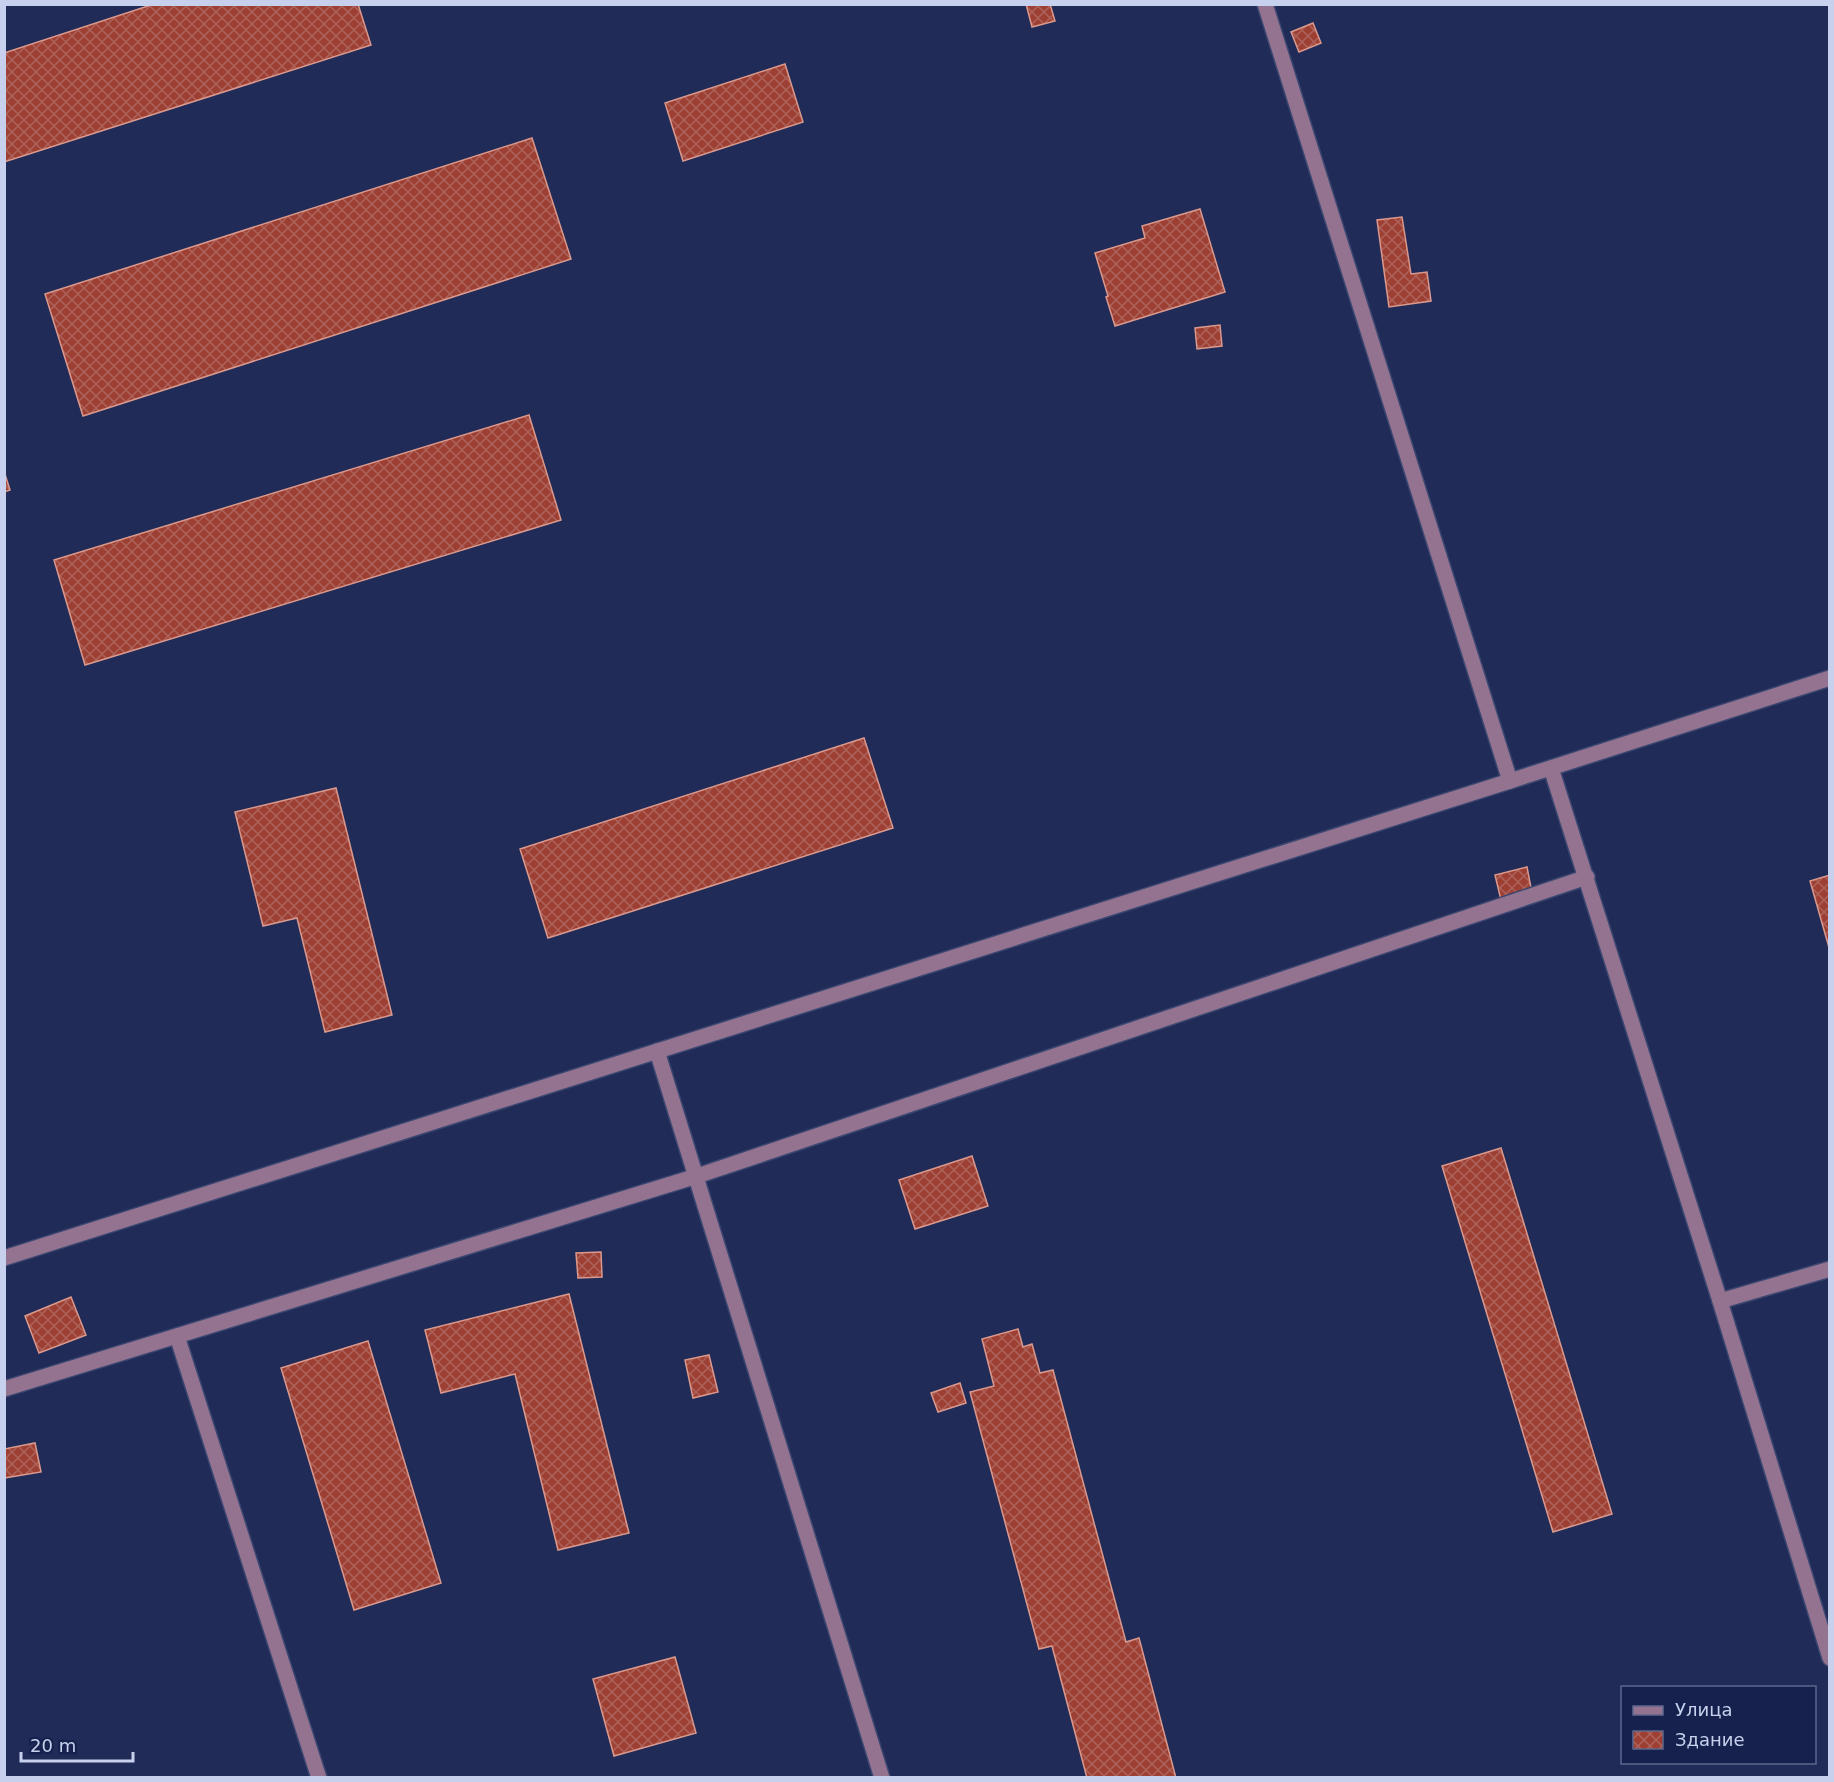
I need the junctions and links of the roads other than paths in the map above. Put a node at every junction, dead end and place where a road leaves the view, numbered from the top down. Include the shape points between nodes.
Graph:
1 (1265, 4) edge
2 (1830, 678) edge
3 (1551, 768) junction
4 (1510, 781) junction
5 (1587, 877) junction
6 (657, 1052) junction
7 (697, 1176) junction
8 (4, 1258) edge
9 (1830, 1269) edge
10 (1720, 1301) junction
11 (177, 1336) junction
12 (4, 1389) edge
13 (1830, 1658) edge
14 (319, 1778) edge
15 (882, 1778) edge

1 - 4 lane
2 - 3 lane
3 - 4 lane
3 - 5 lane
4 - 6 lane
5 - 7 lane
5 - 10 lane
6 - 7 lane
6 - 8 lane
7 - 11 lane
7 - 15 lane
9 - 10 lane
10 - 13 lane
11 - 12 lane
11 - 14 lane

